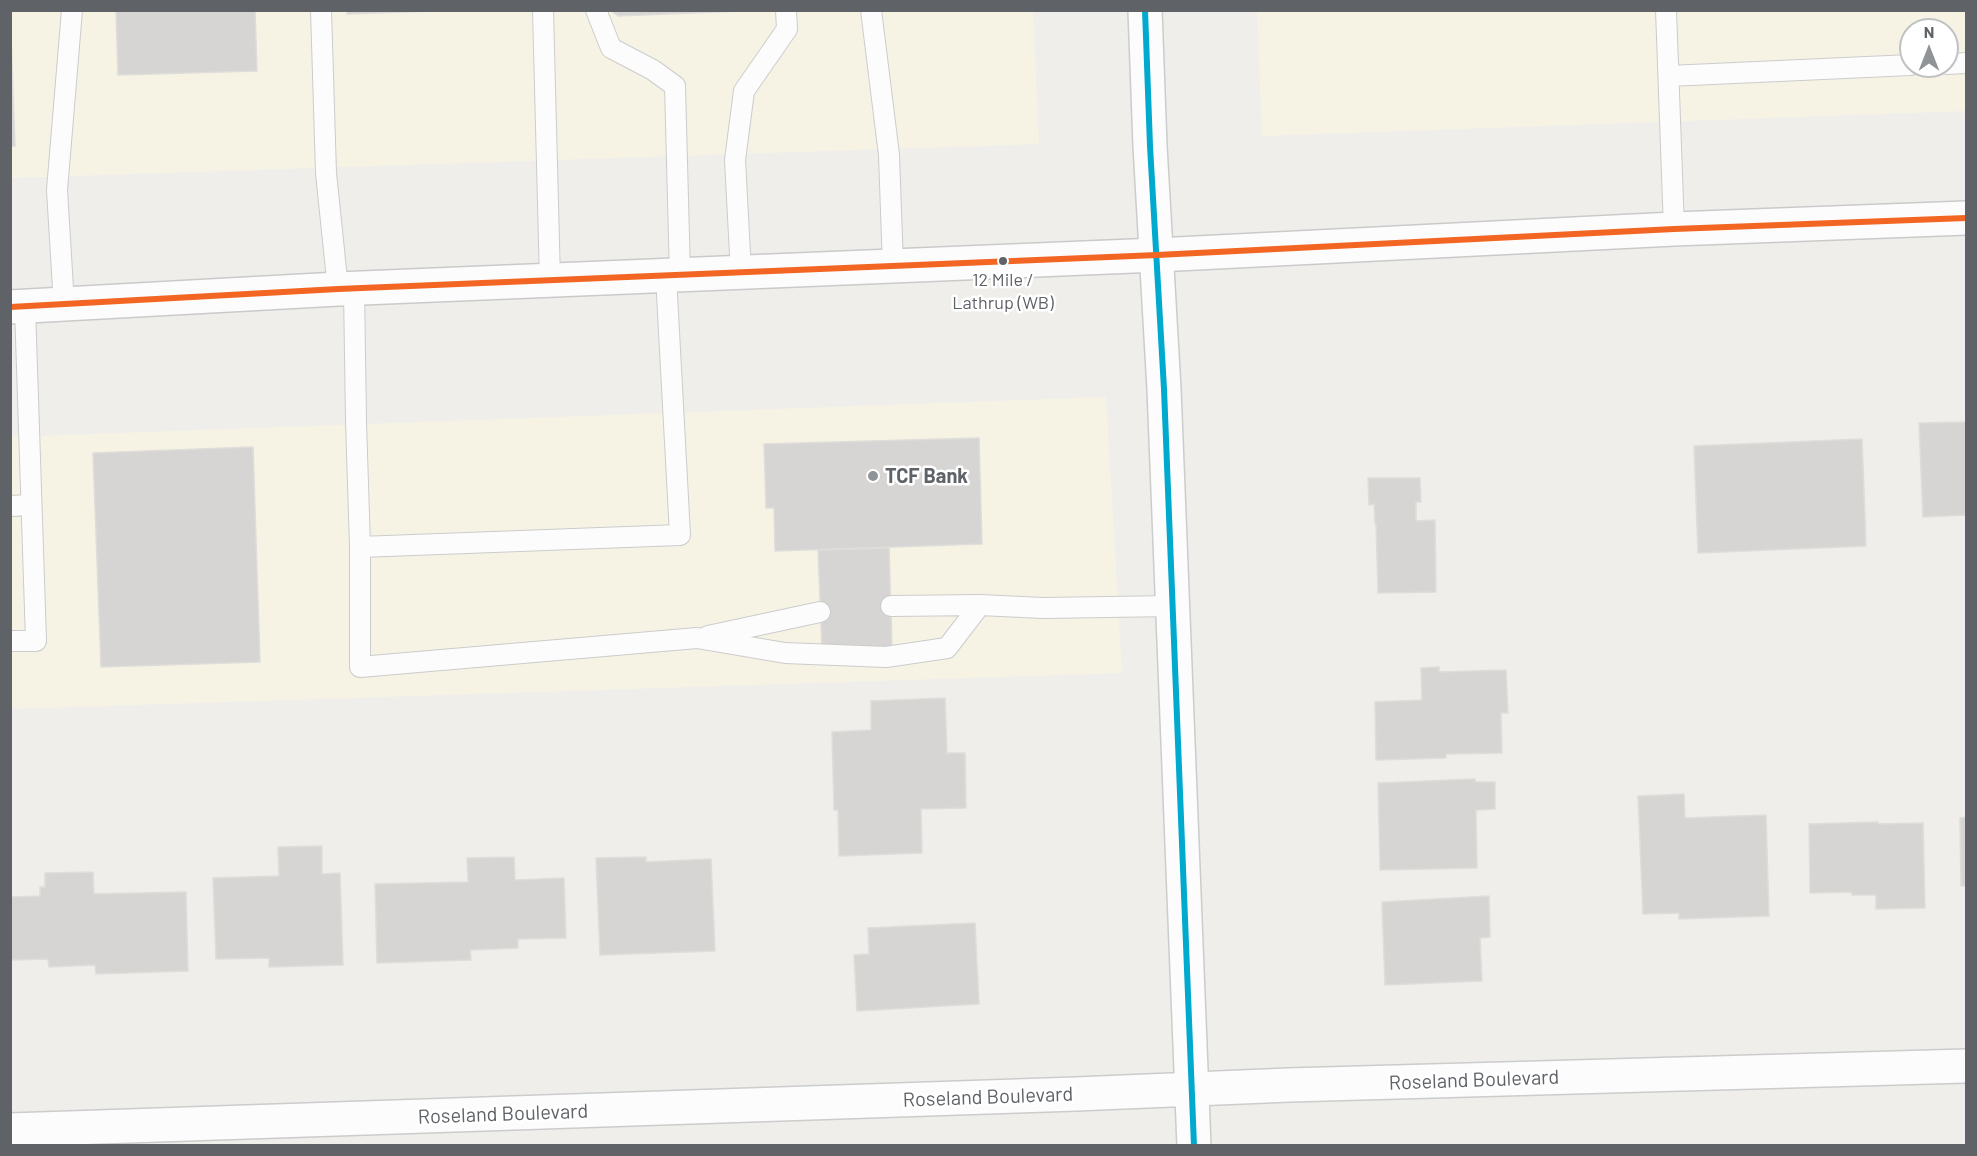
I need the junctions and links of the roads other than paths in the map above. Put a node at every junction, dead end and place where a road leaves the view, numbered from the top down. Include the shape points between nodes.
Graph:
1 (72, 10) edge
2 (321, 10) edge
3 (543, 10) edge
4 (597, 10) edge
5 (786, 10) edge
6 (871, 10) edge
7 (1145, 10) edge
8 (1666, 10) edge
9 (1899, 66) edge
10 (1669, 76) junction
11 (1966, 218) edge
12 (1674, 228) junction
13 (1157, 255) junction
14 (893, 267) junction
15 (741, 273) junction
16 (673, 276) junction
17 (550, 281) junction
18 (346, 289) junction
19 (64, 305) junction
20 (18, 307) edge
21 (31, 505) junction
22 (10, 506) edge
23 (360, 547) junction
24 (980, 605) junction
25 (891, 606) dead end
26 (1172, 606) junction
27 (820, 612) dead end
28 (697, 638) junction
29 (10, 641) edge
30 (1966, 1066) edge
31 (1191, 1088) junction
32 (10, 1130) edge
33 (1194, 1146) edge

1 - 19 lane via 57,190
2 - 18 lane via 326,173
3 - 17 lane
4 - 16 lane via 611,48 675,86
5 - 15 lane via 787,28 744,91 735,160
6 - 14 lane via 889,155
7 - 13 street
8 - 10 lane
9 - 10 lane
10 - 12 lane
11 - 12 street
12 - 13 street
13 - 14 street
13 - 26 street
14 - 15 street
15 - 16 street
16 - 17 street
16 - 23 lane via 680,535
17 - 18 street
18 - 19 street
18 - 23 lane
19 - 20 street
20 - 21 lane via 30,428
21 - 22 lane
21 - 29 lane via 36,641
23 - 28 lane via 360,667
24 - 25 lane
24 - 26 lane
24 - 28 lane via 947,648 886,657 784,653
26 - 31 street
27 - 28 lane
30 - 31 street, Roseland Boulevard
31 - 32 street, Roseland Boulevard
31 - 33 street

